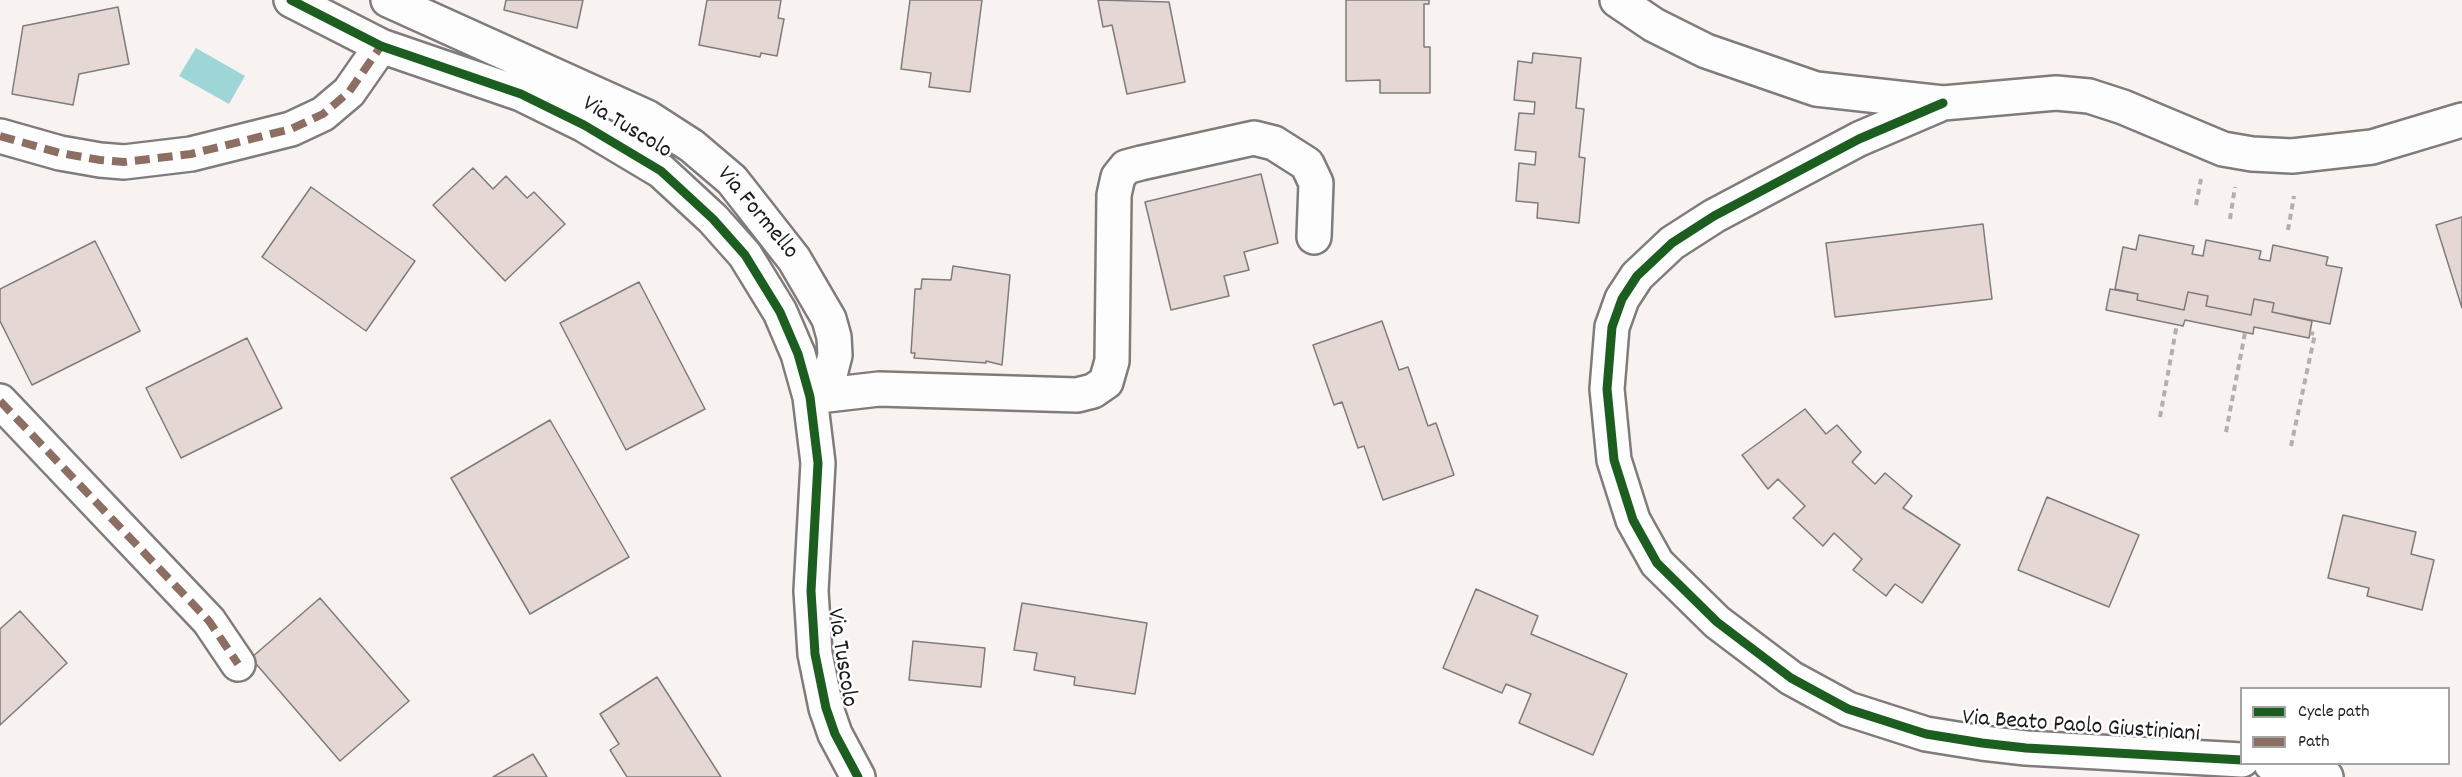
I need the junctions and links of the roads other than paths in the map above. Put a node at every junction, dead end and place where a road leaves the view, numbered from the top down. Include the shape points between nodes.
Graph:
1 (291, 0) edge
2 (388, 0) edge
3 (1617, 0) edge
4 (381, 46) junction
5 (1943, 103) junction
6 (2462, 120) edge
7 (0, 136) edge
8 (1314, 237) dead end
9 (810, 397) junction
10 (0, 401) edge
11 (238, 664) dead end
12 (2240, 760) edge
13 (2275, 765) edge
14 (858, 777) edge
15 (2326, 777) edge

1 - 4 street, Via Tuscolo
2 - 9 street, Via Formello via 632,109 692,146 732,180 778,236 829,319 835,355 830,375
3 - 5 street via 1682,40 1793,83 1837,93
4 - 7 street via 350,92 323,114 291,129 191,154 124,162 100,160
4 - 9 street, Via Tuscolo via 529,98 661,171 733,239 758,272 790,333
5 - 6 street via 2056,93 2089,96 2223,148 2273,156 2372,147
5 - 12 street, Via Beato Paolo Giustiniani via 1859,139 1724,210 1672,243 1637,276 1622,299 1612,327 1607,389 1614,460 1633,520 1657,564 1717,622 1791,678 1856,713 1926,734 2026,748
8 - 9 street via 1316,183 1307,164 1274,143 1254,138 1126,167 1118,177 1114,195 1112,361 1106,382 1094,391 1077,395 879,389
9 - 14 street, Via Tuscolo via 818,463 811,591 815,654 835,734
10 - 11 street via 209,621
13 - 15 street

